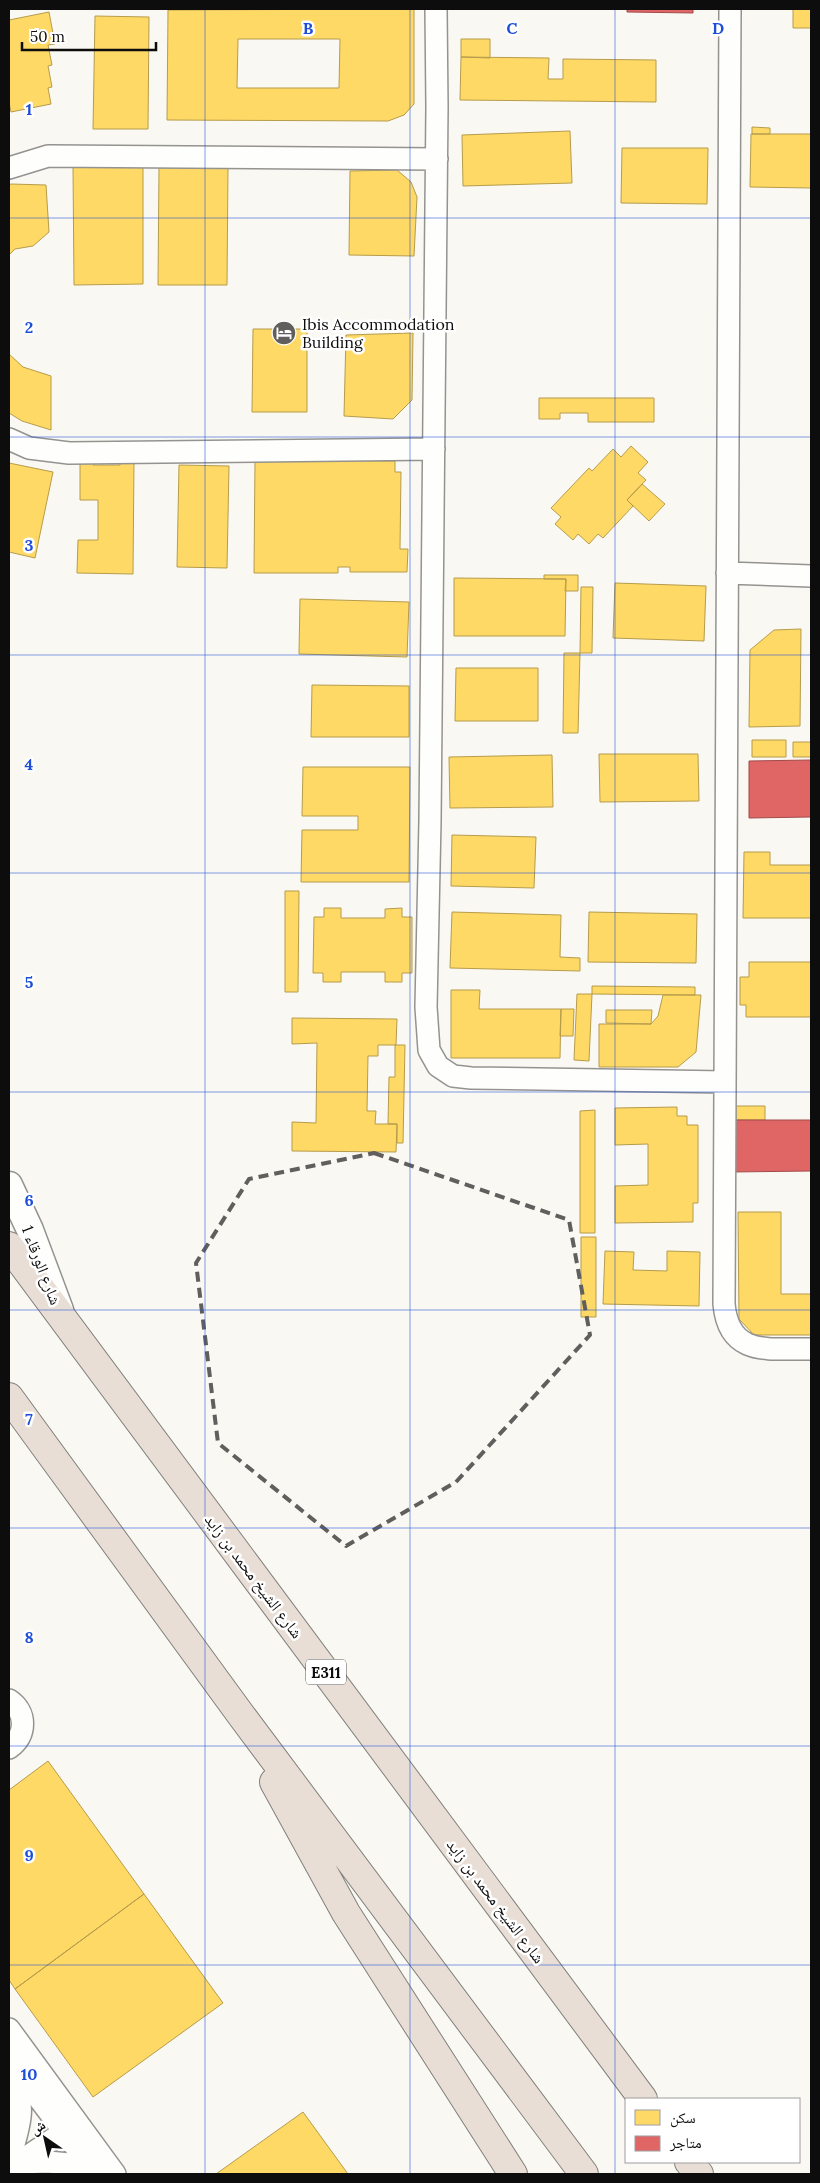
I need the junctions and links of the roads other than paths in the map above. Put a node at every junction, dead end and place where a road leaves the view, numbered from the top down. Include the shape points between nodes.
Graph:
1 (436, 9) edge
2 (730, 9) edge
3 (436, 159) junction
4 (9, 168) edge
5 (9, 439) edge
6 (434, 449) junction
7 (727, 572) junction
8 (811, 576) edge
9 (725, 1082) junction
10 (9, 1185) edge
11 (9, 1246) edge
12 (63, 1318) junction
13 (811, 1349) edge
14 (9, 1397) edge
15 (9, 1700) edge
16 (242, 1715) junction
17 (9, 1748) edge
18 (9, 2029) edge
19 (9, 2059) edge
20 (9, 2068) edge
21 (642, 2098) edge
22 (67, 2121) junction
23 (12, 2161) edge
24 (690, 2163) edge
25 (93, 2170) edge
26 (115, 2174) edge
27 (512, 2174) edge
28 (584, 2174) edge
29 (699, 2174) edge

1 - 3 street
2 - 7 street
3 - 4 street via 48,156
3 - 6 street
5 - 6 street via 29,448 69,453
6 - 9 street via 426,1007 429,1050 438,1066 453,1076 471,1078
7 - 8 street
7 - 9 street
9 - 13 street via 726,1321 734,1336 748,1345
10 - 12 street, شارع الورقاء 1 via 30,1230
11 - 12 highway, شارع الشيخ محمد بن زايد / E311
12 - 21 highway, شارع الشيخ محمد بن زايد / E311
14 - 16 highway
15 - 17 street via 19,1709 24,1722 22,1734
16 - 27 highway via 346,1913
16 - 28 highway
18 - 22 street
19 - 22 street
20 - 23 street via 22,2101
22 - 23 street
22 - 25 street
22 - 26 street
23 - 25 street via 48,2162
24 - 29 highway

